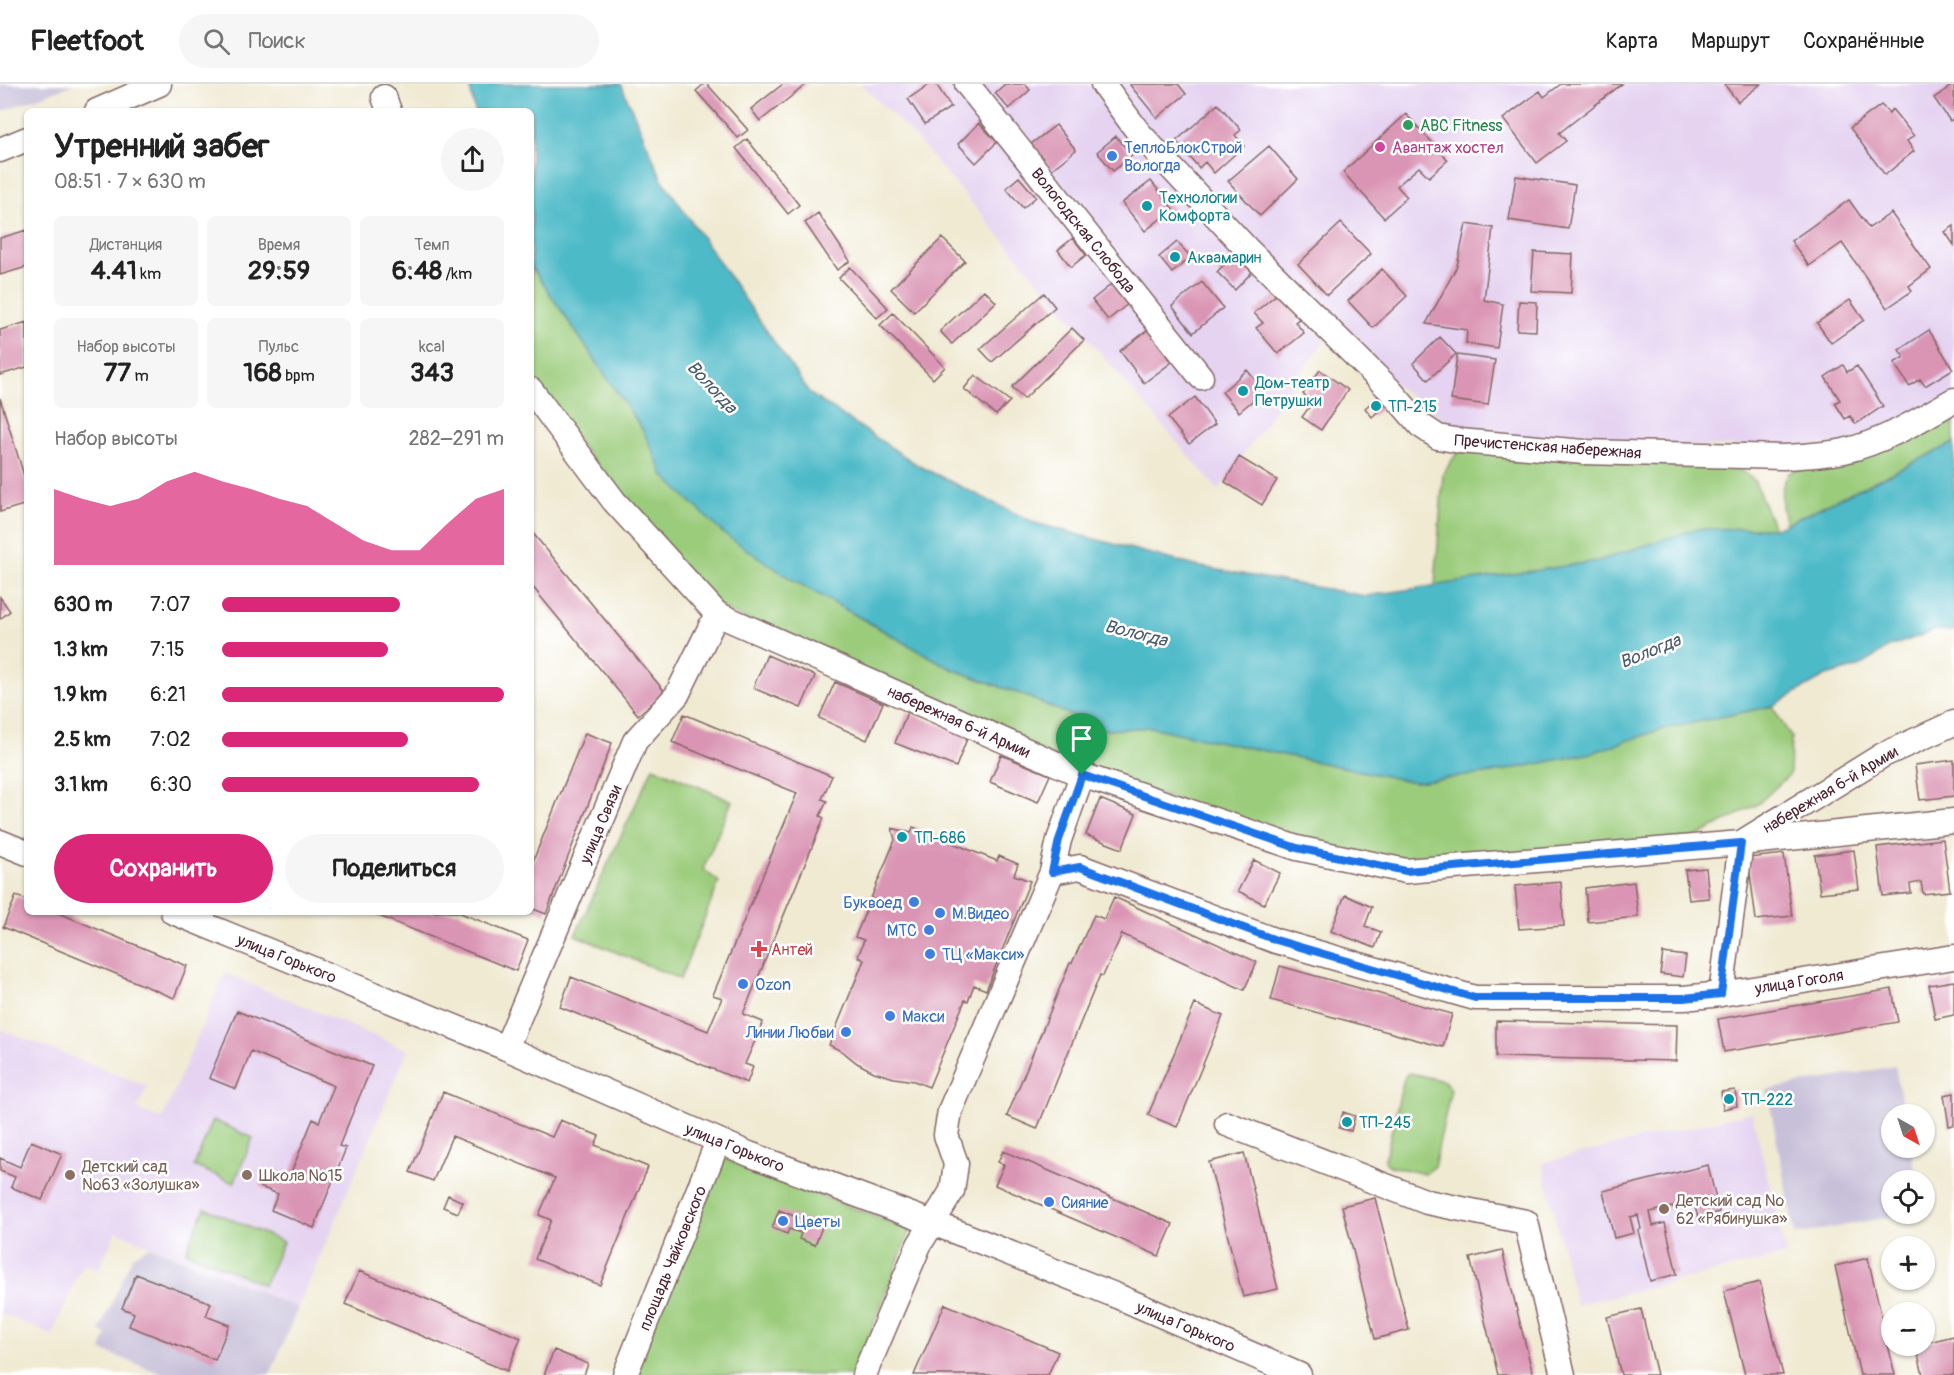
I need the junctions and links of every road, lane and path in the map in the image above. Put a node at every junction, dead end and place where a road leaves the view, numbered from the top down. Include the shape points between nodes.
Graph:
1 (159, 84) edge
2 (967, 84) edge
3 (1103, 84) edge
4 (104, 108) edge
5 (24, 140) edge
6 (0, 150) edge
7 (1201, 377) dead end
8 (534, 394) edge
9 (1954, 400) edge
10 (717, 614) junction
11 (1954, 723) edge
12 (1082, 775) junction
13 (1954, 821) edge
14 (0, 842) edge
15 (1741, 843) junction
16 (24, 852) edge
17 (1052, 872) junction
18 (180, 915) edge
19 (1954, 957) edge
20 (1721, 994) junction
21 (506, 1048) junction
22 (1227, 1124) dead end
23 (718, 1141) junction
24 (933, 1223) junction
25 (625, 1375) edge
26 (864, 1375) edge
27 (1299, 1375) edge
28 (1563, 1375) edge

1 - 4 street
2 - 7 street, Вологодская Слобода
3 - 9 street, Пречистенская набережная via 1139,133 1246,248 1389,389 1420,425 1438,437 1584,452 1815,455 1873,442
5 - 6 street
8 - 10 street, набережная 6-й Армии via 614,501
10 - 12 street, набережная 6-й Армии
10 - 21 street, улица Связи via 677,695 634,741
11 - 15 street, набережная 6-й Армии via 1883,755
12 - 15 street, набережная 6-й Армии via 1297,848 1406,871
12 - 17 street
13 - 15 street, набережная 6-й Армии
14 - 16 street
15 - 20 street
17 - 20 street, улица Гоголя via 1080,867 1276,940 1475,998 1684,998
17 - 24 street via 950,1111 946,1135 956,1164 952,1191
18 - 21 street, улица Горького
19 - 20 street, улица Гоголя
21 - 23 street, улица Горького
22 - 28 street via 1427,1202 1526,1222
23 - 24 street, улица Горького
23 - 25 street, площадь Чайковского
24 - 26 street via 919,1245
24 - 27 street, улица Горького via 1118,1296

